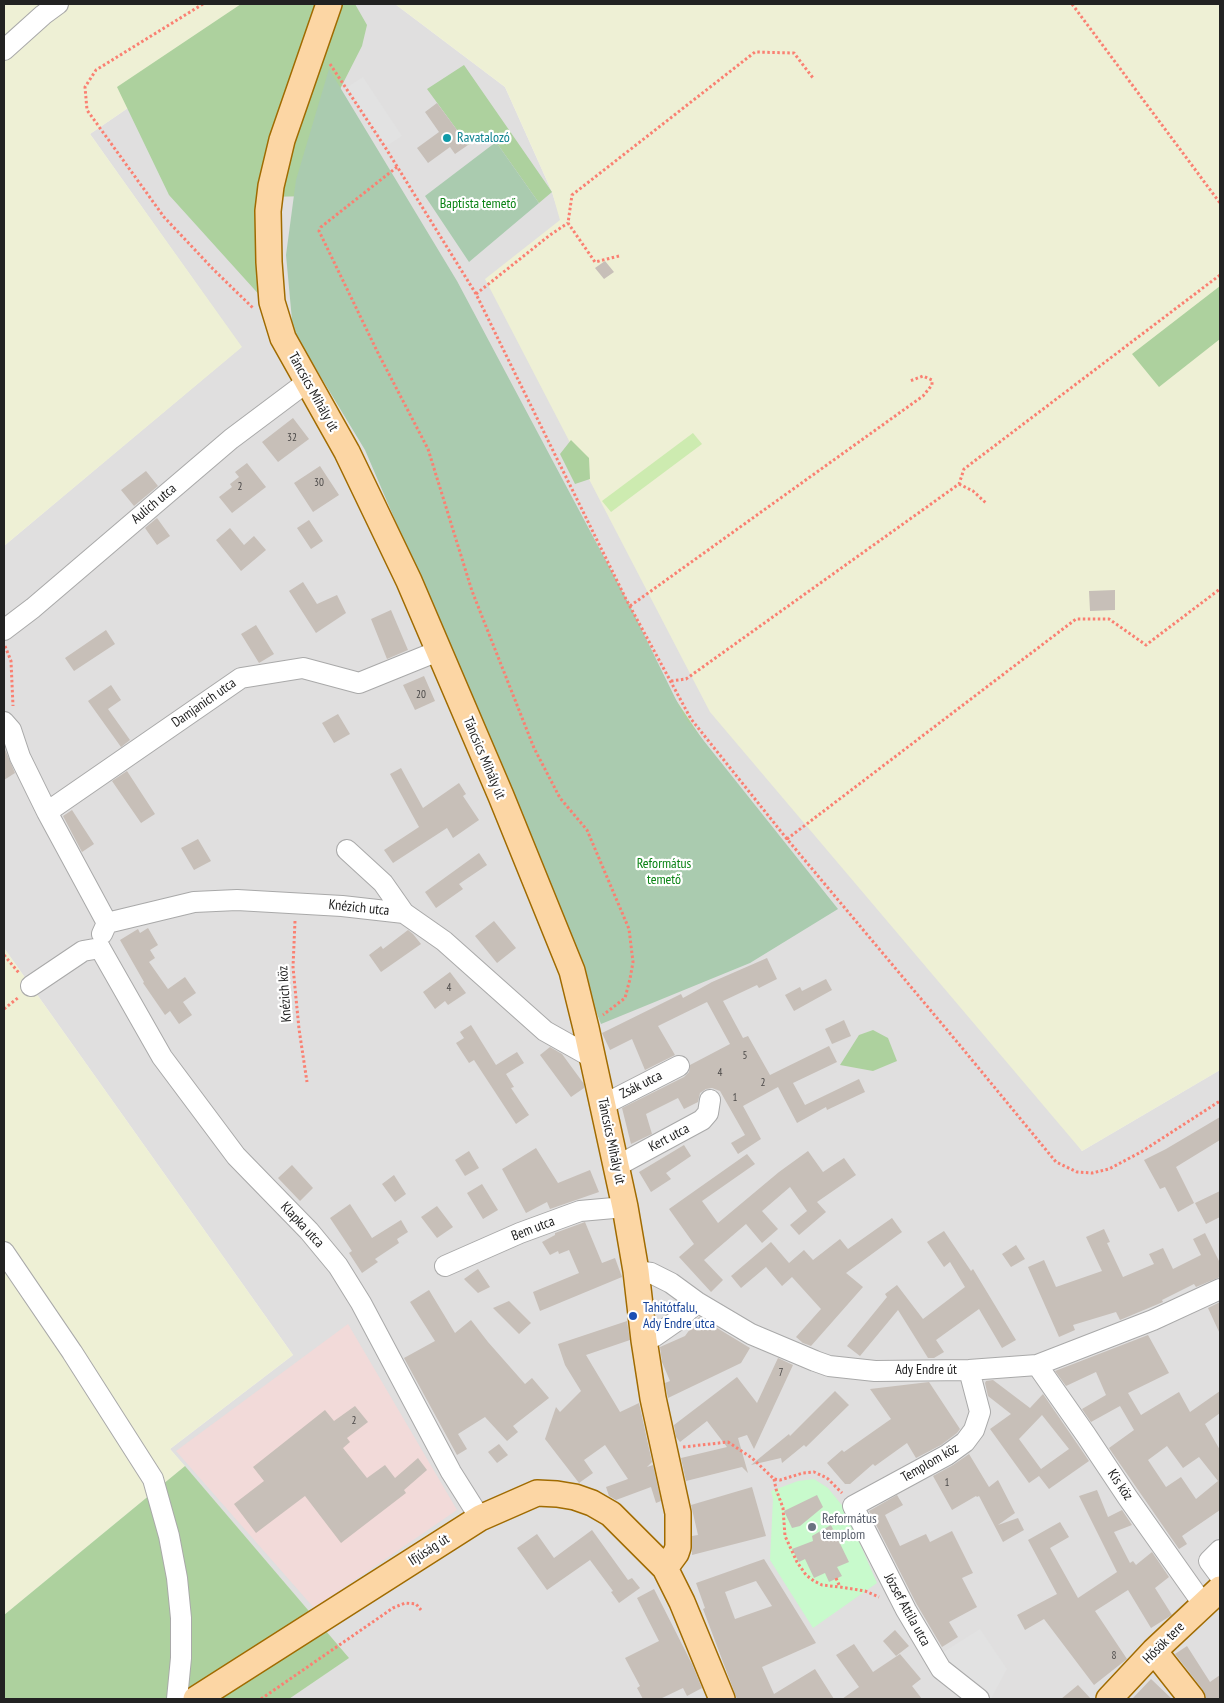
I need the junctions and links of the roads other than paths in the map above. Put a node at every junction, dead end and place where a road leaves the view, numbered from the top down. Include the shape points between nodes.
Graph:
1 (58, 4) edge
2 (328, 4) edge
3 (4, 50) edge
4 (307, 382) junction
5 (4, 630) edge
6 (438, 651) junction
7 (7, 726) edge
8 (47, 812) junction
9 (347, 850) dead end
10 (404, 913) junction
11 (107, 923) junction
12 (100, 948) junction
13 (31, 986) road end
14 (593, 1058) junction
15 (679, 1066) dead end
16 (710, 1100) dead end
17 (603, 1105) junction
18 (617, 1166) junction
19 (625, 1207) junction
20 (4, 1252) edge
21 (445, 1266) dead end
22 (636, 1271) junction
23 (1220, 1289) edge
24 (697, 1302) junction
25 (644, 1340) junction
26 (1037, 1366) junction
27 (969, 1370) junction
28 (853, 1506) joint
29 (480, 1518) junction
30 (1220, 1550) edge
31 (665, 1568) junction
32 (1220, 1576) edge
33 (1212, 1597) edge
34 (1154, 1651) junction
35 (177, 1699) edge
36 (196, 1699) edge
37 (722, 1699) edge
38 (979, 1699) edge
39 (1109, 1699) edge
40 (1192, 1699) edge

1 - 3 street
2 - 4 main road, Táncsics Mihály út via 282,140 268,211 272,302 283,338
4 - 5 street, Aulich utca via 231,439
4 - 6 main road, Táncsics Mihály út via 347,452 409,581
6 - 8 street, Damjanich utca via 359,683 303,668 241,678
6 - 14 main road, Táncsics Mihály út via 572,971
7 - 8 street
8 - 11 street
9 - 10 street via 383,883
10 - 11 street, Knézich utca via 237,900 194,902
10 - 14 street, Knézich utca via 444,941 545,1031
11 - 12 street via 101,935
12 - 13 street via 83,951
12 - 29 street, Klapka utca via 162,1057 236,1156 309,1231 338,1266 450,1472
14 - 17 main road, Táncsics Mihály út
15 - 17 street, Zsák utca
16 - 18 street, Kert utca via 708,1113 702,1120
17 - 18 main road, Táncsics Mihály út
18 - 19 main road, Táncsics Mihály út
19 - 21 street, Bem utca via 580,1211 520,1232
19 - 22 main road, Táncsics Mihály út
20 - 35 street via 153,1479 177,1578 182,1658
22 - 24 street, Ady Endre út via 651,1273 671,1283
22 - 25 main road, Táncsics Mihály út
23 - 26 street, Ady Endre út via 1153,1320
24 - 25 street via 678,1320
24 - 27 street, Ady Endre út via 751,1334 829,1366 875,1371
25 - 31 main road, Táncsics Mihály út via 678,1513 678,1547
26 - 27 street, Ady Endre út
26 - 33 street, Kis köz via 1128,1498
27 - 28 street, Templom köz via 980,1412 974,1430 965,1442
28 - 38 street, József Attila utca via 906,1610 941,1669
29 - 31 main road, Ifjúság út via 538,1493 575,1497 592,1502 611,1514
29 - 36 main road, Ifjúság út
30 - 32 street via 1209,1560
31 - 37 main road, Ifjúság út
33 - 34 main road, Hősök tere
34 - 39 main road, Hősök tere
34 - 40 main road

